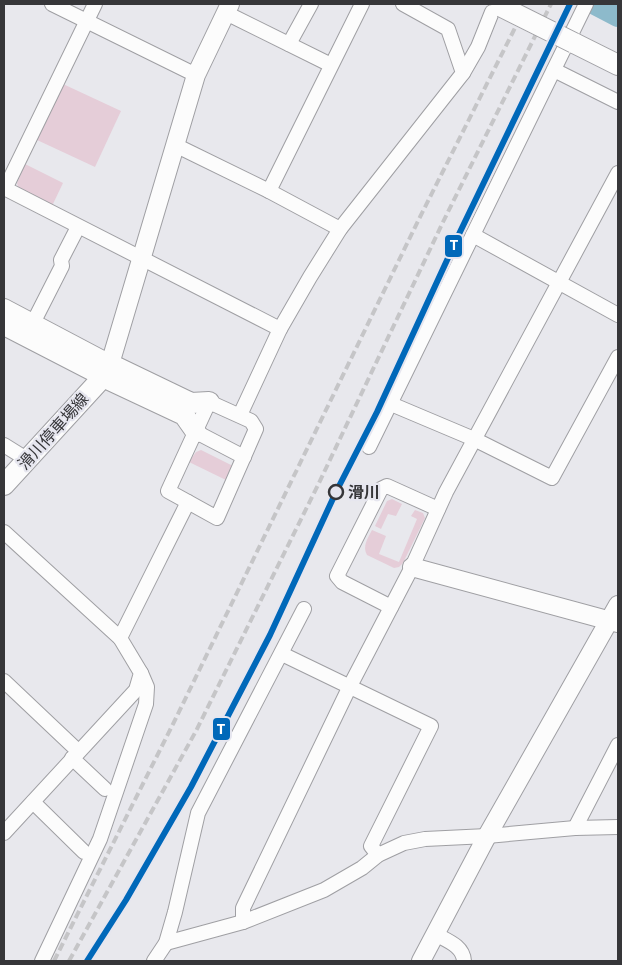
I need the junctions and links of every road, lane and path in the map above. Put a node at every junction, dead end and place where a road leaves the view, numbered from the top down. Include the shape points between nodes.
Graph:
1 (52, 4) edge
2 (95, 4) edge
3 (311, 4) edge
4 (362, 4) edge
5 (402, 4) edge
6 (586, 4) edge
7 (496, 7) edge
8 (228, 8) edge
9 (86, 22) junction
10 (289, 44) junction
11 (332, 65) junction
12 (618, 65) edge
13 (554, 70) junction
14 (463, 73) junction
15 (196, 75) junction
16 (618, 102) edge
17 (175, 145) junction
18 (618, 173) edge
19 (4, 189) edge
20 (269, 191) junction
21 (78, 227) junction
22 (340, 229) junction
23 (473, 235) junction
24 (142, 260) junction
25 (560, 284) junction
26 (4, 308) edge
27 (618, 316) edge
28 (33, 324) junction
29 (4, 326) edge
30 (280, 329) junction
31 (618, 357) edge
32 (107, 370) junction
33 (209, 402) junction
34 (391, 404) junction
35 (240, 415) junction
36 (196, 432) junction
37 (474, 439) junction
38 (4, 445) edge
39 (369, 447) dead end
40 (244, 457) junction
41 (28, 460) junction
42 (4, 485) edge
43 (188, 502) junction
44 (438, 509) junction
45 (4, 532) edge
46 (412, 567) junction
47 (392, 607) junction
48 (304, 609) dead end
49 (616, 616) edge
50 (120, 638) junction
51 (282, 654) junction
52 (141, 673) junction
53 (4, 681) edge
54 (350, 686) junction
55 (618, 745) edge
56 (75, 755) junction
57 (105, 788) dead end
58 (32, 802) junction
59 (618, 827) edge
60 (576, 828) junction
61 (5, 830) edge
62 (487, 836) junction
63 (84, 852) dead end
64 (378, 855) junction
65 (243, 922) junction
66 (435, 934) junction
67 (166, 943) junction
68 (42, 961) edge
69 (154, 961) edge
70 (421, 961) edge
71 (464, 961) edge

1 - 9 street
2 - 9 street
3 - 10 street
4 - 11 street
5 - 14 street via 448,29
6 - 13 street
7 - 12 main road, bridge
7 - 14 street
8 - 10 street
8 - 15 street
9 - 15 street
9 - 19 street
10 - 11 street
11 - 20 street
13 - 16 street
13 - 23 street
14 - 22 street
15 - 17 street
17 - 20 street
17 - 24 street
18 - 25 street
19 - 21 street
20 - 22 street
21 - 24 street
21 - 28 street
22 - 30 street
23 - 25 street
23 - 34 street
24 - 30 street
24 - 32 street
25 - 27 street
25 - 37 street
26 - 28 street
28 - 32 street
29 - 32 street
30 - 35 street
31 - 37 street via 552,478
32 - 33 main road via 192,403
32 - 36 main road via 184,415
32 - 41 main road, 滑川停車場線
33 - 35 street
33 - 36 street
34 - 37 street
34 - 39 street
35 - 40 street via 251,421 256,429
36 - 40 street
36 - 43 street via 168,491
37 - 44 street
38 - 41 street
40 - 43 street via 218,518
41 - 42 main road, 滑川停車場線
43 - 50 street
44 - 46 street
44 - 47 street via 388,486 381,488 337,576 342,582
45 - 50 street
46 - 47 street
46 - 49 street
47 - 54 street
48 - 51 street
49 - 62 street
50 - 52 street
51 - 54 street
51 - 67 street via 198,813
52 - 56 street via 136,690
52 - 68 street via 148,687 146,704 100,839
53 - 56 street
54 - 64 street via 431,726 371,846
54 - 65 street via 243,908
55 - 60 street
56 - 57 street
56 - 58 street
58 - 61 street
58 - 63 street
59 - 60 street
60 - 62 street
62 - 64 street via 425,839 404,843
62 - 66 street
64 - 65 street via 324,890
65 - 67 street
66 - 70 street
66 - 71 street via 458,947
67 - 69 street

